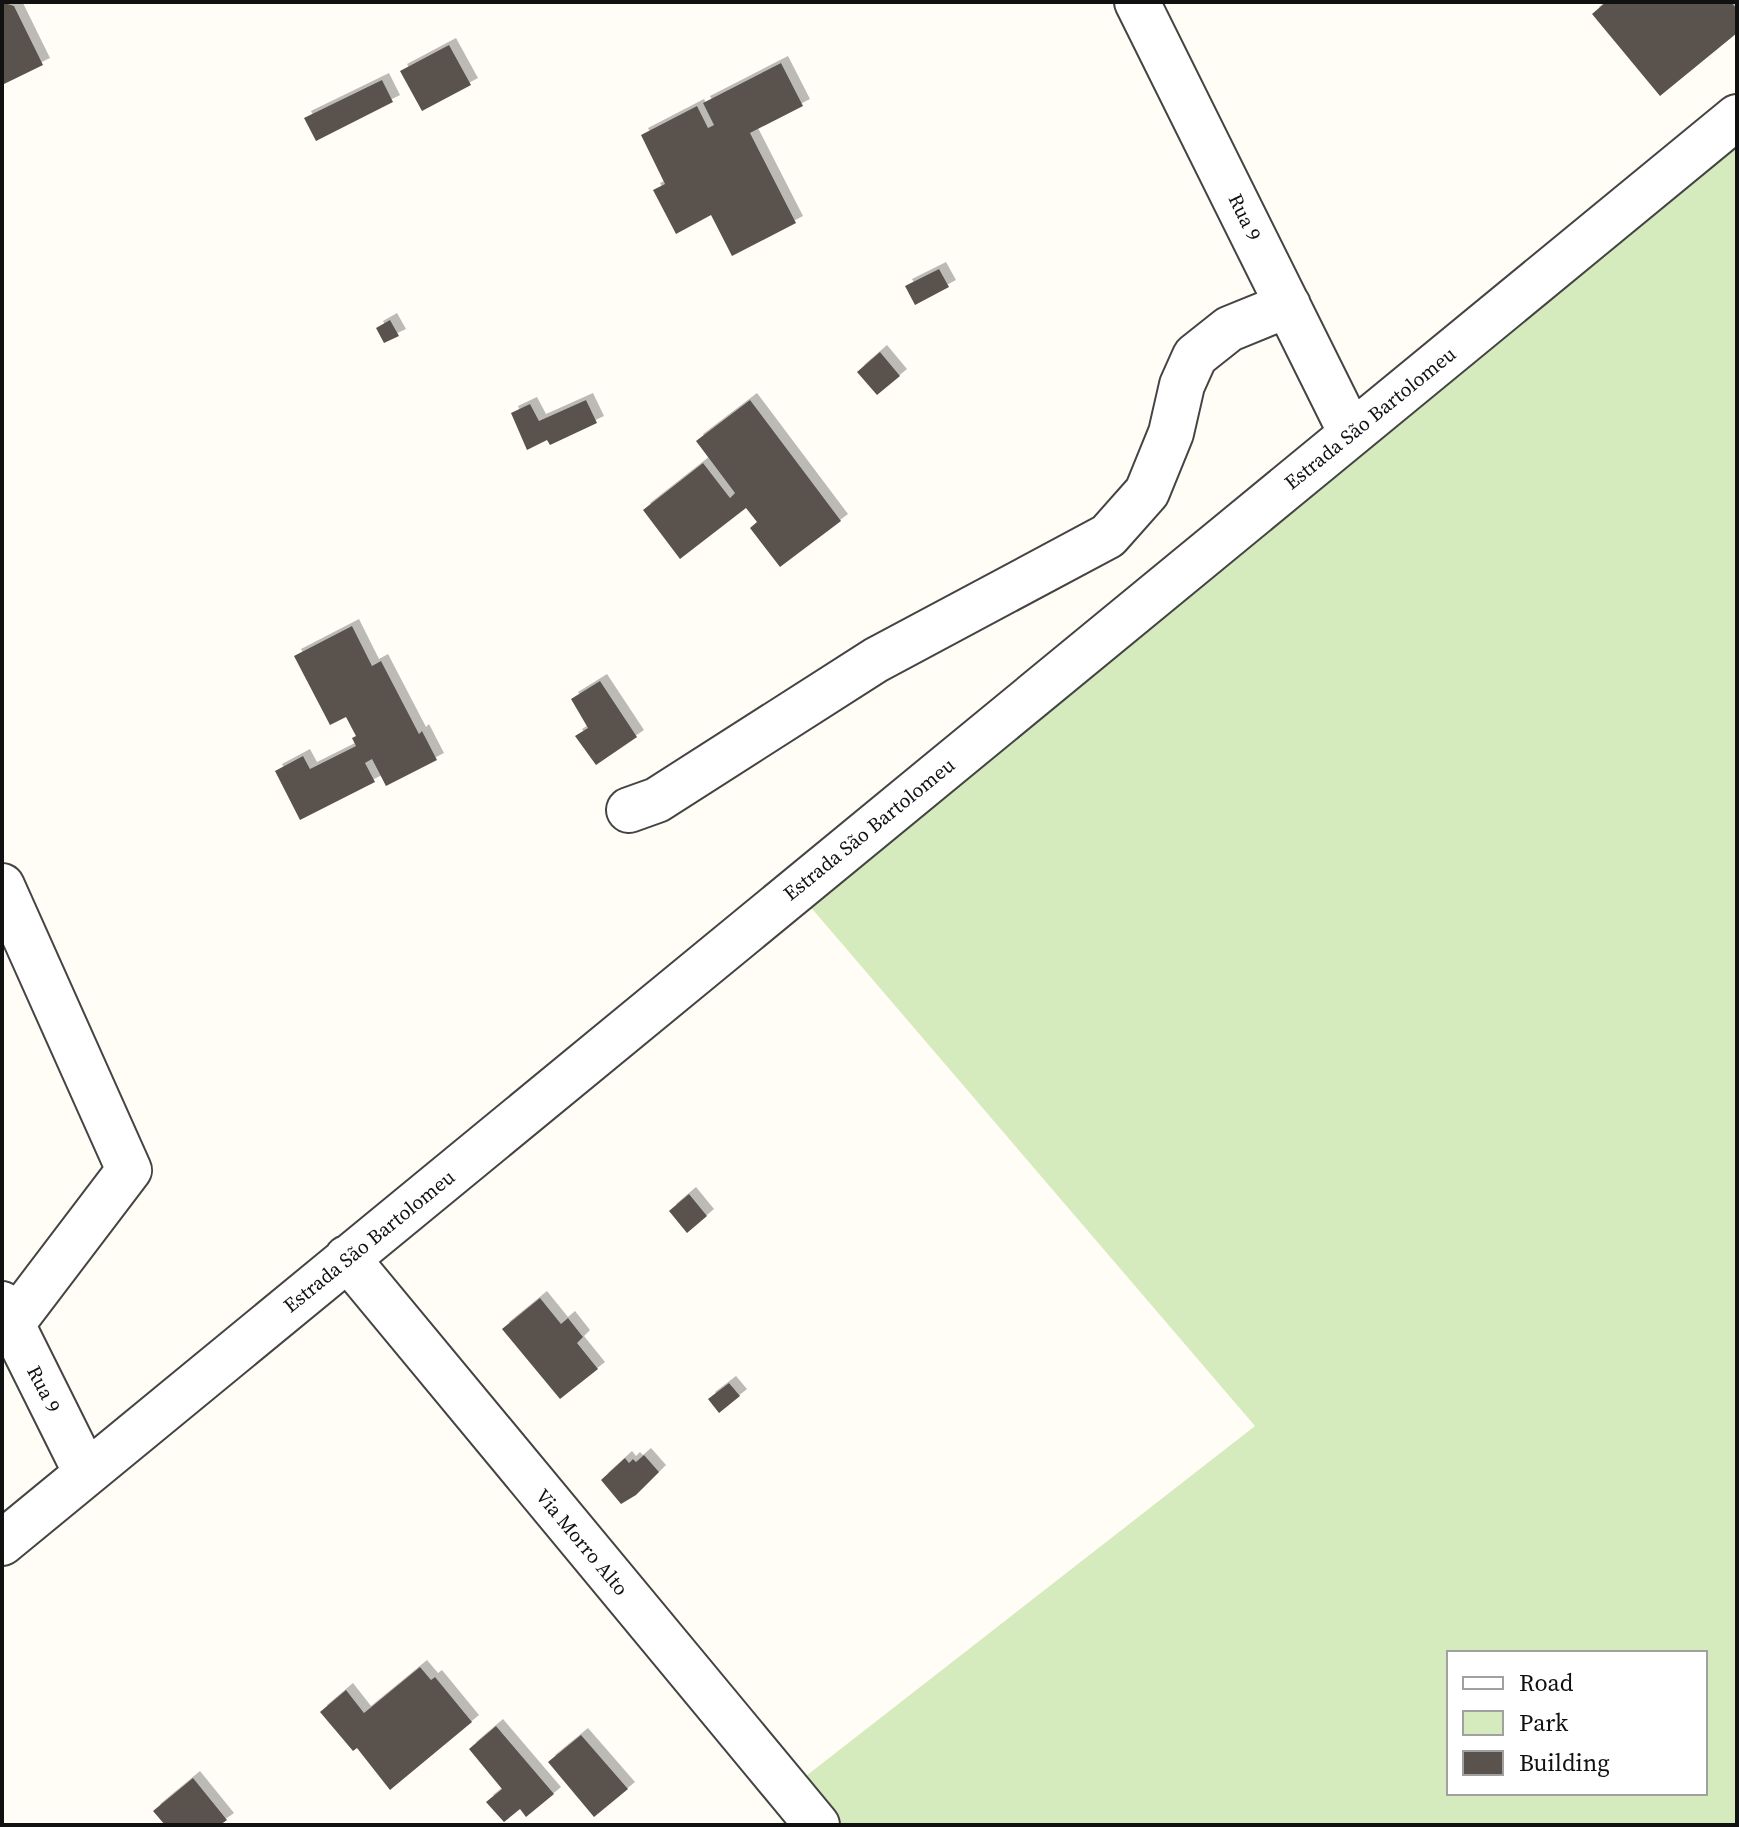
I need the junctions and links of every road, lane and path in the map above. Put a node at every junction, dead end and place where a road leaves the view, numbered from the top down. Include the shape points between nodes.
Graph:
1 (1137, 2) edge
2 (1737, 117) edge
3 (1288, 305) junction
4 (1351, 433) junction
5 (629, 810) dead end
6 (2, 886) edge
7 (347, 1258) junction
8 (7, 1314) edge
9 (86, 1473) junction
10 (2, 1543) edge
11 (817, 1825) edge

1 - 3 street, Rua 9
2 - 4 street, Estrada São Bartolomeu
3 - 4 street, Rua 9
3 - 5 street via 1229,329 1195,356 1147,492 1108,536 876,660 657,800
4 - 7 street, Estrada São Bartolomeu
6 - 8 street via 129,1170
7 - 9 street, Estrada São Bartolomeu
7 - 11 street, Via Morro Alto
8 - 9 street, Rua 9
9 - 10 street, Estrada São Bartolomeu

